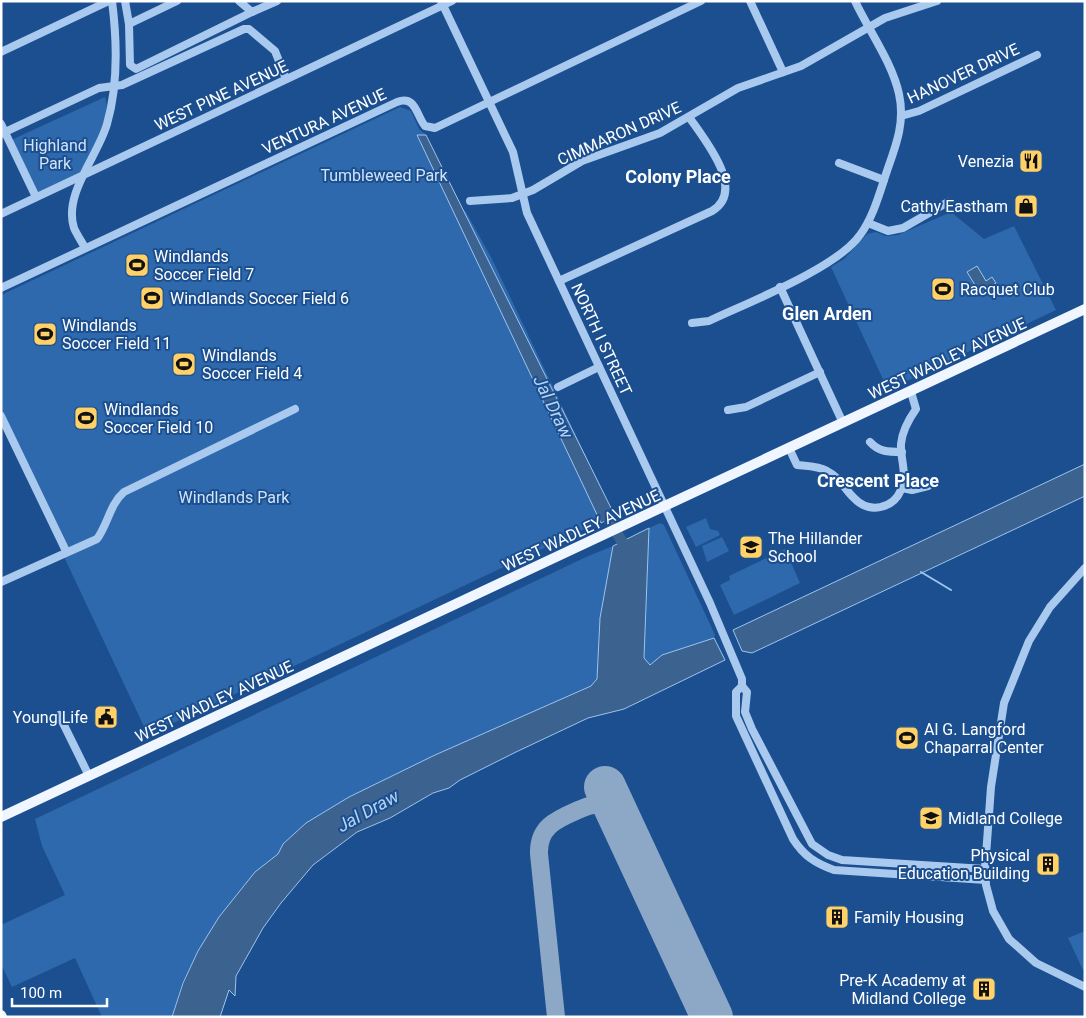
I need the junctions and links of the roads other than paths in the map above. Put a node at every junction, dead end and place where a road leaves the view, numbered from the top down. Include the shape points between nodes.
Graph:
1 (110, 1) edge
2 (126, 1) edge
3 (177, 1) edge
4 (239, 1) edge
5 (277, 1) edge
6 (452, 1) edge
7 (701, 1) edge
8 (750, 1) edge
9 (855, 1) edge
10 (937, 1) edge
11 (442, 3) edge
12 (252, 12) junction
13 (129, 24) junction
14 (867, 27) junction
15 (1, 52) edge
16 (1036, 54) dead end
17 (783, 72) junction
18 (286, 79) junction
19 (113, 87) junction
20 (489, 102) junction
21 (901, 116) junction
22 (688, 117) junction
23 (1, 124) edge
24 (3, 133) edge
25 (839, 163) dead end
26 (85, 174) junction
27 (884, 180) junction
28 (523, 194) junction
29 (36, 197) junction
30 (470, 201) dead end
31 (948, 202) dead end
32 (1, 214) edge
33 (868, 223) junction
34 (85, 248) junction
35 (559, 281) junction
36 (780, 287) junction
37 (1, 288) edge
38 (1085, 310) edge
39 (692, 324) dead end
40 (599, 366) junction
41 (820, 372) junction
42 (558, 387) dead end
43 (911, 392) junction
44 (295, 409) dead end
45 (728, 410) dead end
46 (1, 416) edge
47 (843, 423) junction
48 (870, 442) dead end
49 (789, 448) junction
50 (902, 452) junction
51 (928, 486) dead end
52 (902, 488) junction
53 (665, 507) junction
54 (66, 551) junction
55 (1085, 568) edge
56 (1, 582) edge
57 (742, 686) junction
58 (59, 715) dead end
59 (89, 776) junction
60 (782, 788) junction
61 (771, 792) junction
62 (1, 817) edge
63 (985, 869) junction
64 (986, 880) junction
65 (1085, 987) edge

1 - 15 street
1 - 19 street via 116,28
2 - 13 street
3 - 13 street
4 - 12 street
5 - 12 street
6 - 11 street, WEST PINE AVENUE
7 - 20 street, VENTURA AVENUE
8 - 17 street
9 - 14 street
10 - 14 street, CIMMARON DRIVE
11 - 18 street, WEST PINE AVENUE
11 - 20 street, NORTH I STREET
12 - 13 street via 136,69 130,65
14 - 17 street, CIMMARON DRIVE via 813,60
14 - 21 street via 896,84
16 - 21 street, HANOVER DRIVE via 919,111
17 - 22 street, CIMMARON DRIVE via 738,88
18 - 19 street via 275,51 248,28
18 - 26 street, WEST PINE AVENUE
19 - 24 street via 99,88
19 - 26 street via 107,124
20 - 28 street, NORTH I STREET via 516,161
20 - 34 street, VENTURA AVENUE via 432,128 422,123 412,102 397,102
21 - 27 street via 898,140
22 - 28 street, CIMMARON DRIVE via 650,137 582,161
22 - 35 street via 707,143 722,175 726,193 722,203 712,211
23 - 24 street
24 - 29 street
25 - 27 street
26 - 29 street, WEST PINE AVENUE
26 - 34 street via 76,191 72,212 74,228
27 - 33 street
28 - 30 street, CIMMARON DRIVE via 498,200
28 - 35 street, NORTH I STREET via 528,213
29 - 32 street, WEST PINE AVENUE
31 - 33 street via 904,228 888,231
33 - 36 street via 853,244 834,259
34 - 37 street, VENTURA AVENUE
35 - 40 street, NORTH I STREET
36 - 39 street via 709,321
36 - 41 street
38 - 43 main road, WEST WADLEY AVENUE
40 - 42 street
40 - 53 street, NORTH I STREET
41 - 45 street via 746,407
41 - 47 street
43 - 47 main road, WEST WADLEY AVENUE
43 - 50 street via 916,409 906,423
44 - 54 street via 124,492 116,498 97,539
46 - 54 street
47 - 49 main road, WEST WADLEY AVENUE
48 - 50 street via 876,449
49 - 52 street via 797,465 826,470 842,481 854,499 872,508 884,507 896,500
49 - 53 main road, WEST WADLEY AVENUE
50 - 52 street
51 - 52 street via 912,490
53 - 57 street, NORTH I STREET via 710,603 742,679
53 - 59 main road, WEST WADLEY AVENUE
54 - 56 street
55 - 63 street via 1050,606 1029,641 1004,702 991,787
57 - 60 street, NORTH I STREET via 747,692 745,712
57 - 61 street via 736,692 736,716
58 - 59 street
59 - 62 main road, WEST WADLEY AVENUE
60 - 61 street
60 - 63 street, NORTH I STREET via 812,844 828,855 842,860
61 - 64 street via 803,854 819,864 841,870
63 - 64 street
64 - 65 street via 992,911 1009,939 1036,963

